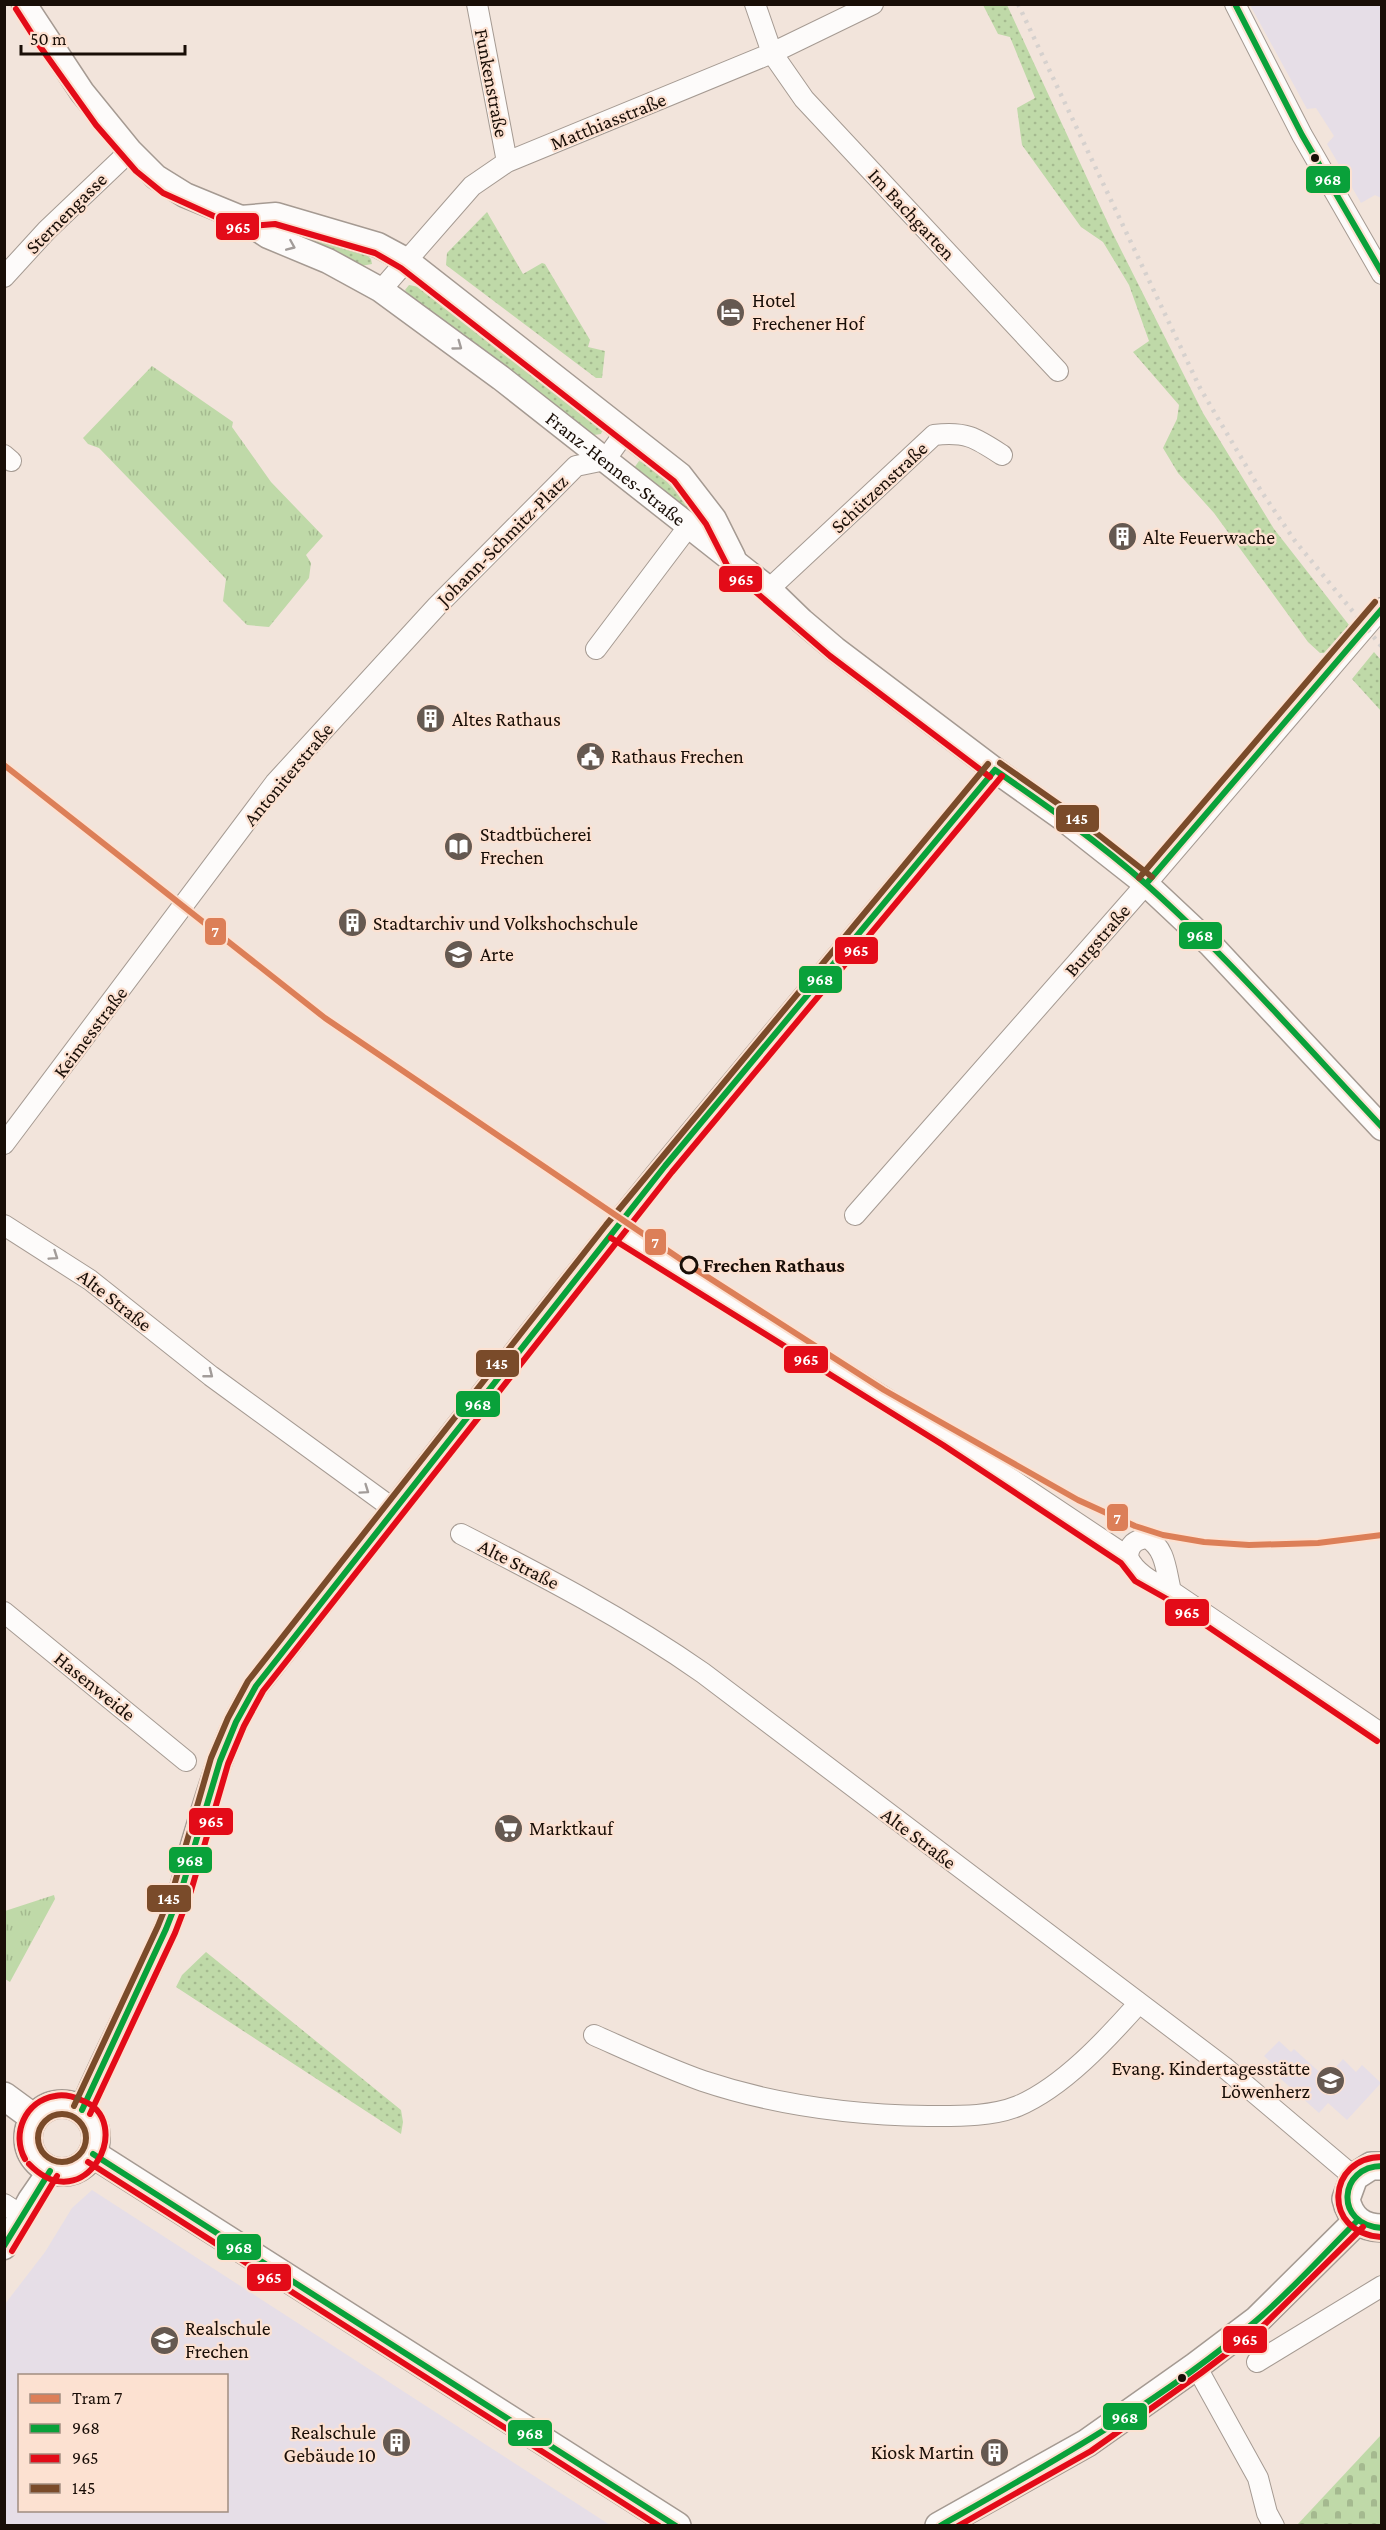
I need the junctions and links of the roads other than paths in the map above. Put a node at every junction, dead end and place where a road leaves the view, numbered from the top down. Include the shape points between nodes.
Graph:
1 (24, 4) edge
2 (477, 4) edge
3 (755, 4) edge
4 (873, 4) edge
5 (1235, 4) edge
6 (772, 53) junction
7 (130, 151) junction
8 (507, 162) junction
9 (240, 218) junction
10 (406, 260) junction
11 (1382, 273) edge
12 (4, 277) edge
13 (381, 290) junction
14 (1058, 371) dead end
15 (626, 432) junction
16 (1002, 455) dead end
17 (605, 460) junction
18 (688, 527) junction
19 (735, 562) junction
20 (769, 589) junction
21 (1382, 608) edge
22 (409, 636) joint
23 (596, 649) dead end
24 (995, 770) junction
25 (1146, 884) junction
26 (175, 919) joint
27 (1382, 1128) edge
28 (4, 1144) edge
29 (855, 1215) dead end
30 (4, 1225) edge
31 (616, 1230) junction
32 (395, 1510) junction
33 (461, 1534) dead end
34 (1128, 1557) junction
35 (1171, 1591) junction
36 (4, 1612) edge
37 (1382, 1734) edge
38 (186, 1761) dead end
39 (1139, 2003) junction
40 (594, 2035) dead end
41 (4, 2096) edge
42 (82, 2110) junction
43 (34, 2118) junction
44 (93, 2154) junction
45 (1382, 2166) edge
46 (50, 2171) junction
47 (1354, 2177) junction
48 (13, 2209) edge
49 (1369, 2224) edge
50 (4, 2247) edge
51 (1382, 2286) edge
52 (1257, 2362) dead end
53 (1196, 2366) junction
54 (677, 2526) edge
55 (939, 2526) edge
56 (1274, 2526) edge

1 - 7 street, Franz-Hennes-Straße via 82,92
2 - 8 street, Funkenstraße
3 - 6 street, Im Bachgarten
4 - 6 street, Matthiasstraße
5 - 11 street via 1302,135
6 - 8 street, Matthiasstraße
6 - 14 street, Im Bachgarten via 804,99
7 - 9 street, Franz-Hennes-Straße via 168,186
7 - 12 street, Sternengasse
8 - 10 street, Matthiasstraße via 472,186
9 - 10 street, Franz-Hennes-Straße via 276,215 378,245
9 -> 13 street, Franz-Hennes-Straße via 268,236 328,261
10 - 13 street, Matthiasstraße
10 - 15 street, Franz-Hennes-Straße
13 -> 17 street, Franz-Hennes-Straße
15 - 17 street
15 - 19 street, Franz-Hennes-Straße via 680,475 714,519
16 - 20 street, Schützenstraße via 971,435 934,435
17 - 18 street, Franz-Hennes-Straße
17 - 22 street, Johann-Schmitz-Platz via 576,466
18 - 19 street, Franz-Hennes-Straße
18 - 23 street
19 - 20 street
20 - 24 street via 835,649
21 - 25 street, Burgstraße
22 - 26 street, Antoniterstraße via 275,783
24 - 25 street
24 - 31 street
25 - 27 street via 1210,945
25 - 29 street, Burgstraße
26 - 28 street, Keimesstraße
30 -> 32 street, Alte Straße via 90,1280 211,1376
31 - 32 street via 507,1361
31 - 34 street via 948,1437
32 - 42 street via 241,1708 194,1841 178,1900 149,1973
33 - 39 street, Alte Straße via 549,1578 656,1640
34 - 35 street via 1138,1571
34 - 35 street via 1136,1541 1154,1541 1163,1554
35 - 37 street
36 - 38 street, Hasenweide
39 - 40 street via 1089,2054 1040,2094 1017,2107 950,2116 896,2116 757,2095 704,2081
39 - 47 street, Alte Straße via 1224,2067
41 - 43 main road
42 - 43 main road via 62,2103 42,2110
42 - 44 main road via 96,2130
43 - 46 main road via 29,2127 29,2148
44 - 46 main road via 80,2168
44 - 54 main road
45 - 47 main road via 1361,2170
46 - 48 street
47 - 49 main road via 1346,2199
48 - 50 street
49 - 53 main road via 1257,2320
51 - 52 street
53 - 55 main road via 1088,2443
53 - 56 street via 1258,2478

